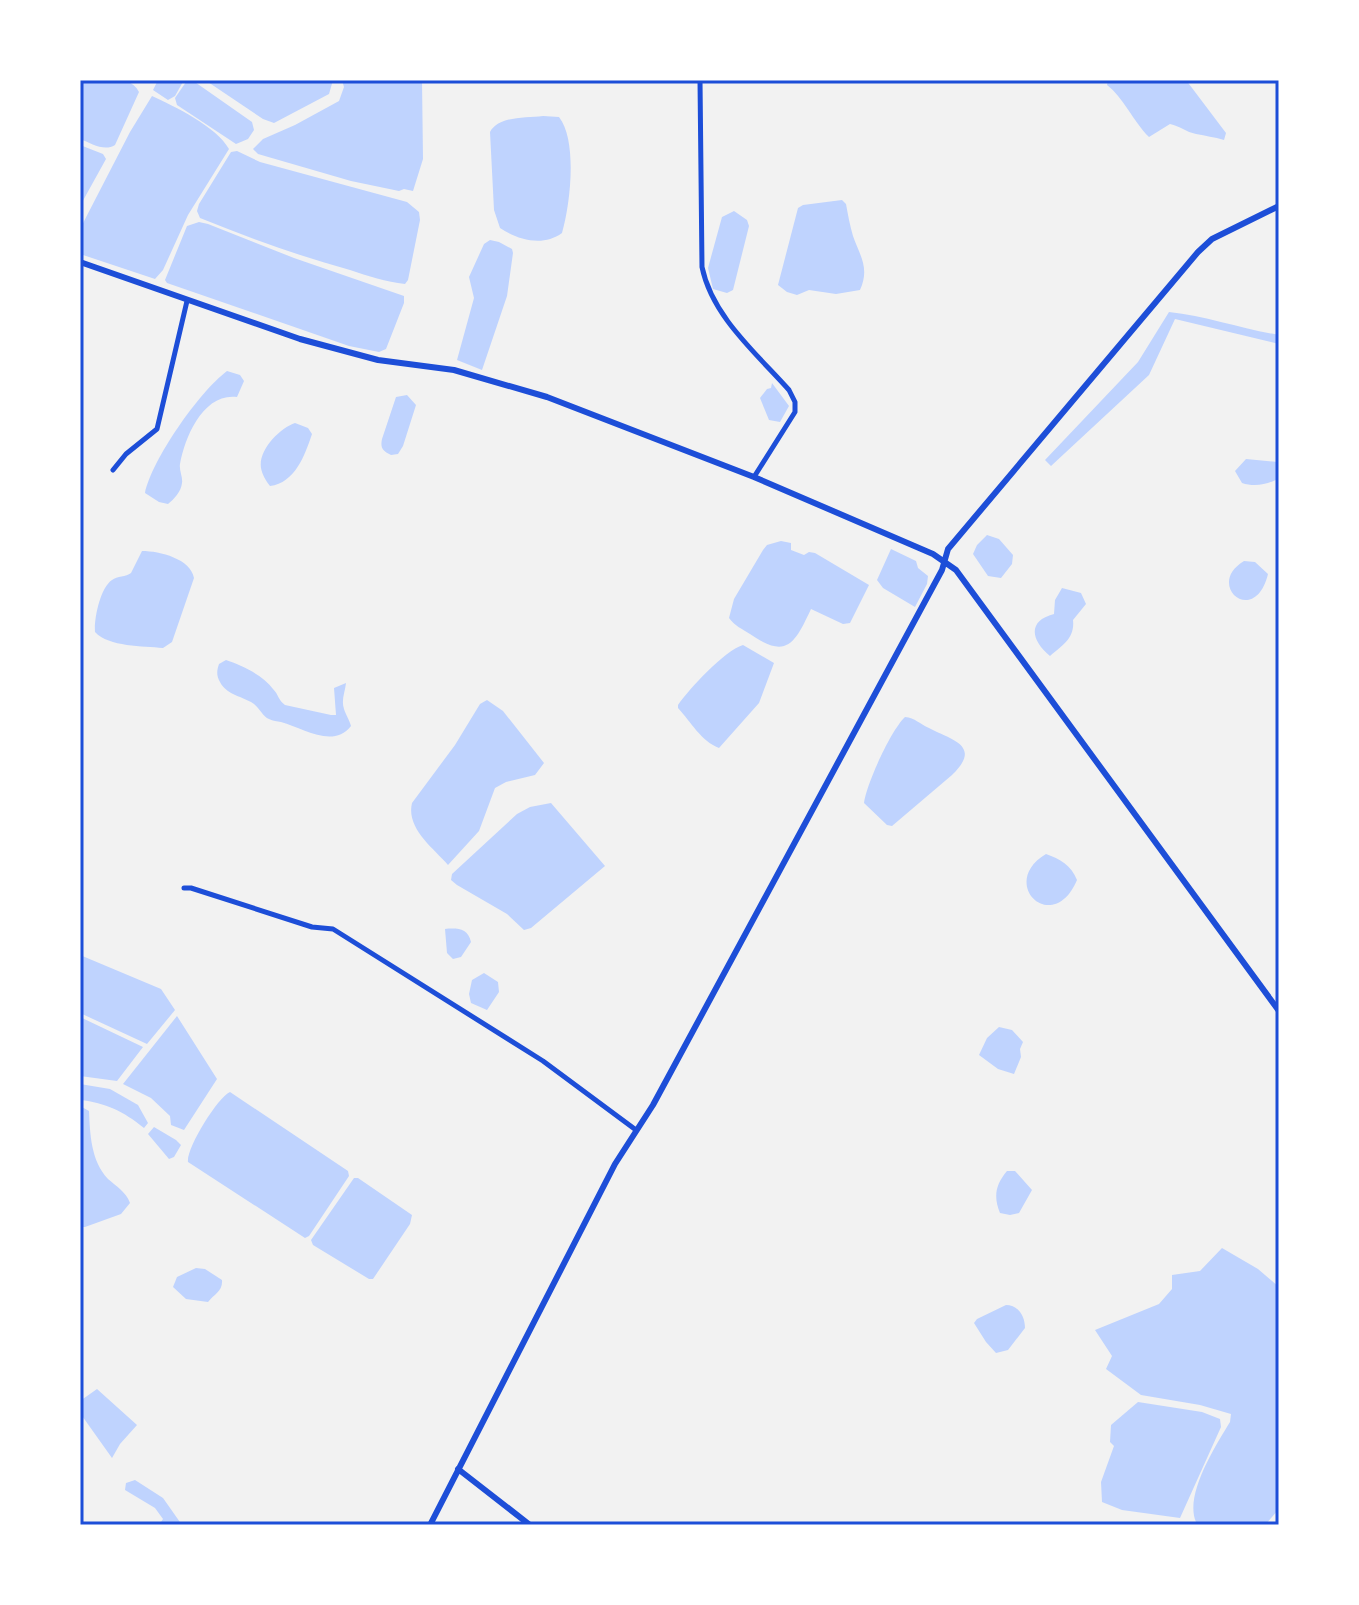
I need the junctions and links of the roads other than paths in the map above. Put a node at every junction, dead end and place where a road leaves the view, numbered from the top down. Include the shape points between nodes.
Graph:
1 (700, 80) edge
2 (1279, 206) edge
3 (80, 262) edge
4 (187, 301) junction
5 (113, 470) dead end
6 (754, 477) junction
7 (945, 562) junction
8 (184, 888) dead end
9 (1279, 1011) edge
10 (636, 1130) junction
11 (458, 1469) junction
12 (430, 1525) edge
13 (530, 1525) edge

1 - 6 street via 706,289 795,402 795,412
2 - 7 street via 1212,239 1198,252 948,549
3 - 4 street
4 - 5 street via 157,429
4 - 6 street via 327,347 454,370 547,397
6 - 7 street
7 - 9 street via 956,570
7 - 10 street
8 - 10 street via 333,929 543,1061
10 - 11 street
11 - 12 street
11 - 13 street

